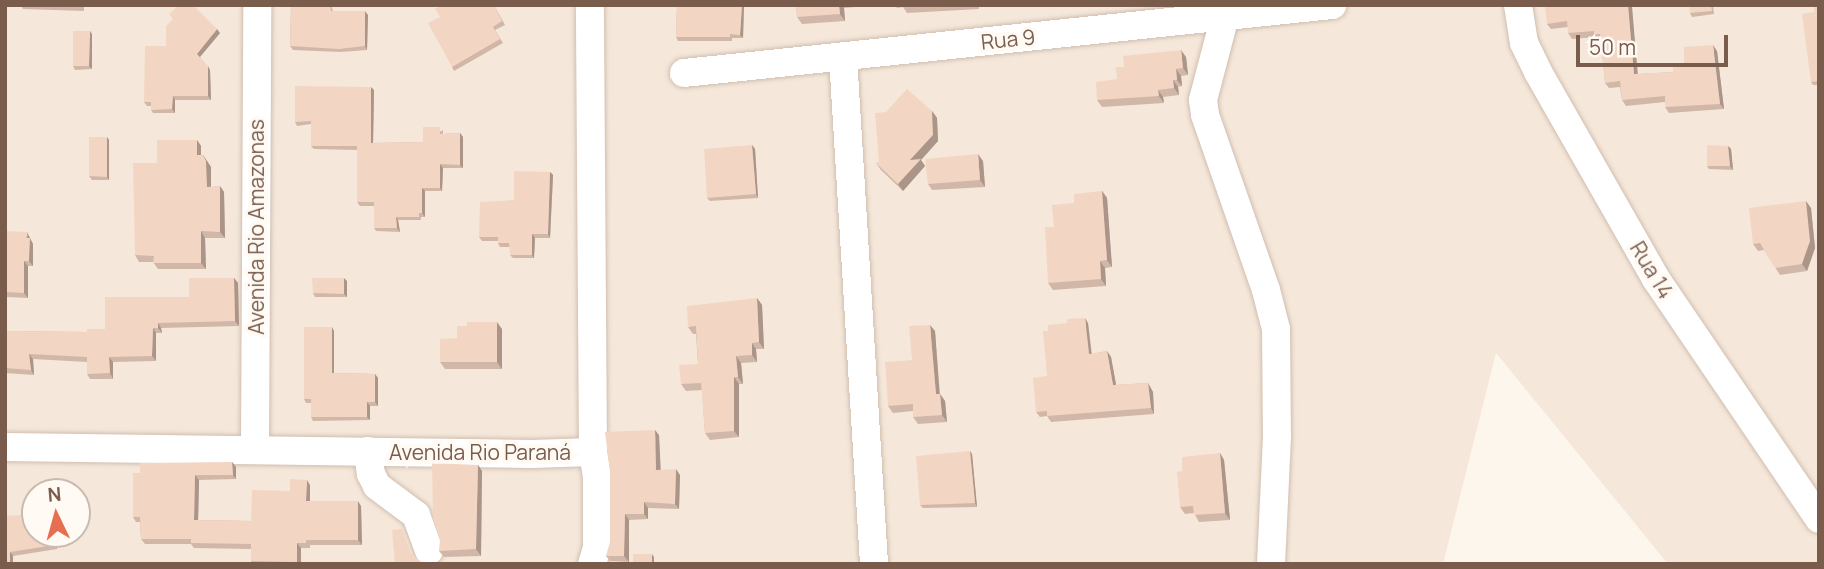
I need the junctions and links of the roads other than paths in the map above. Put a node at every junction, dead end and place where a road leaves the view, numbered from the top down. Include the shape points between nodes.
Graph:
1 (257, 5) edge
2 (590, 5) edge
3 (1332, 5) edge
4 (1518, 5) edge
5 (1225, 16) junction
6 (843, 57) junction
7 (684, 73) dead end
8 (5, 447) edge
9 (254, 450) junction
10 (368, 451) junction
11 (593, 452) junction
12 (1819, 519) edge
13 (429, 551) dead end
14 (592, 564) edge
15 (874, 564) edge
16 (1271, 564) edge

1 - 9 street, Avenida Rio Amazonas
2 - 11 street, Avenida Rio Paraná
3 - 5 street, Rua 9
4 - 12 street, Rua 14 via 1524,43 1538,72 1656,279
5 - 6 street, Rua 9
5 - 16 street via 1203,100 1276,329
6 - 7 street, Rua 9
6 - 15 street
8 - 9 street, Avenida Rio Paraná
9 - 10 street, Avenida Rio Paraná
10 - 11 street, Avenida Rio Paraná
10 - 13 street via 377,486 416,514
11 - 14 street via 597,535

